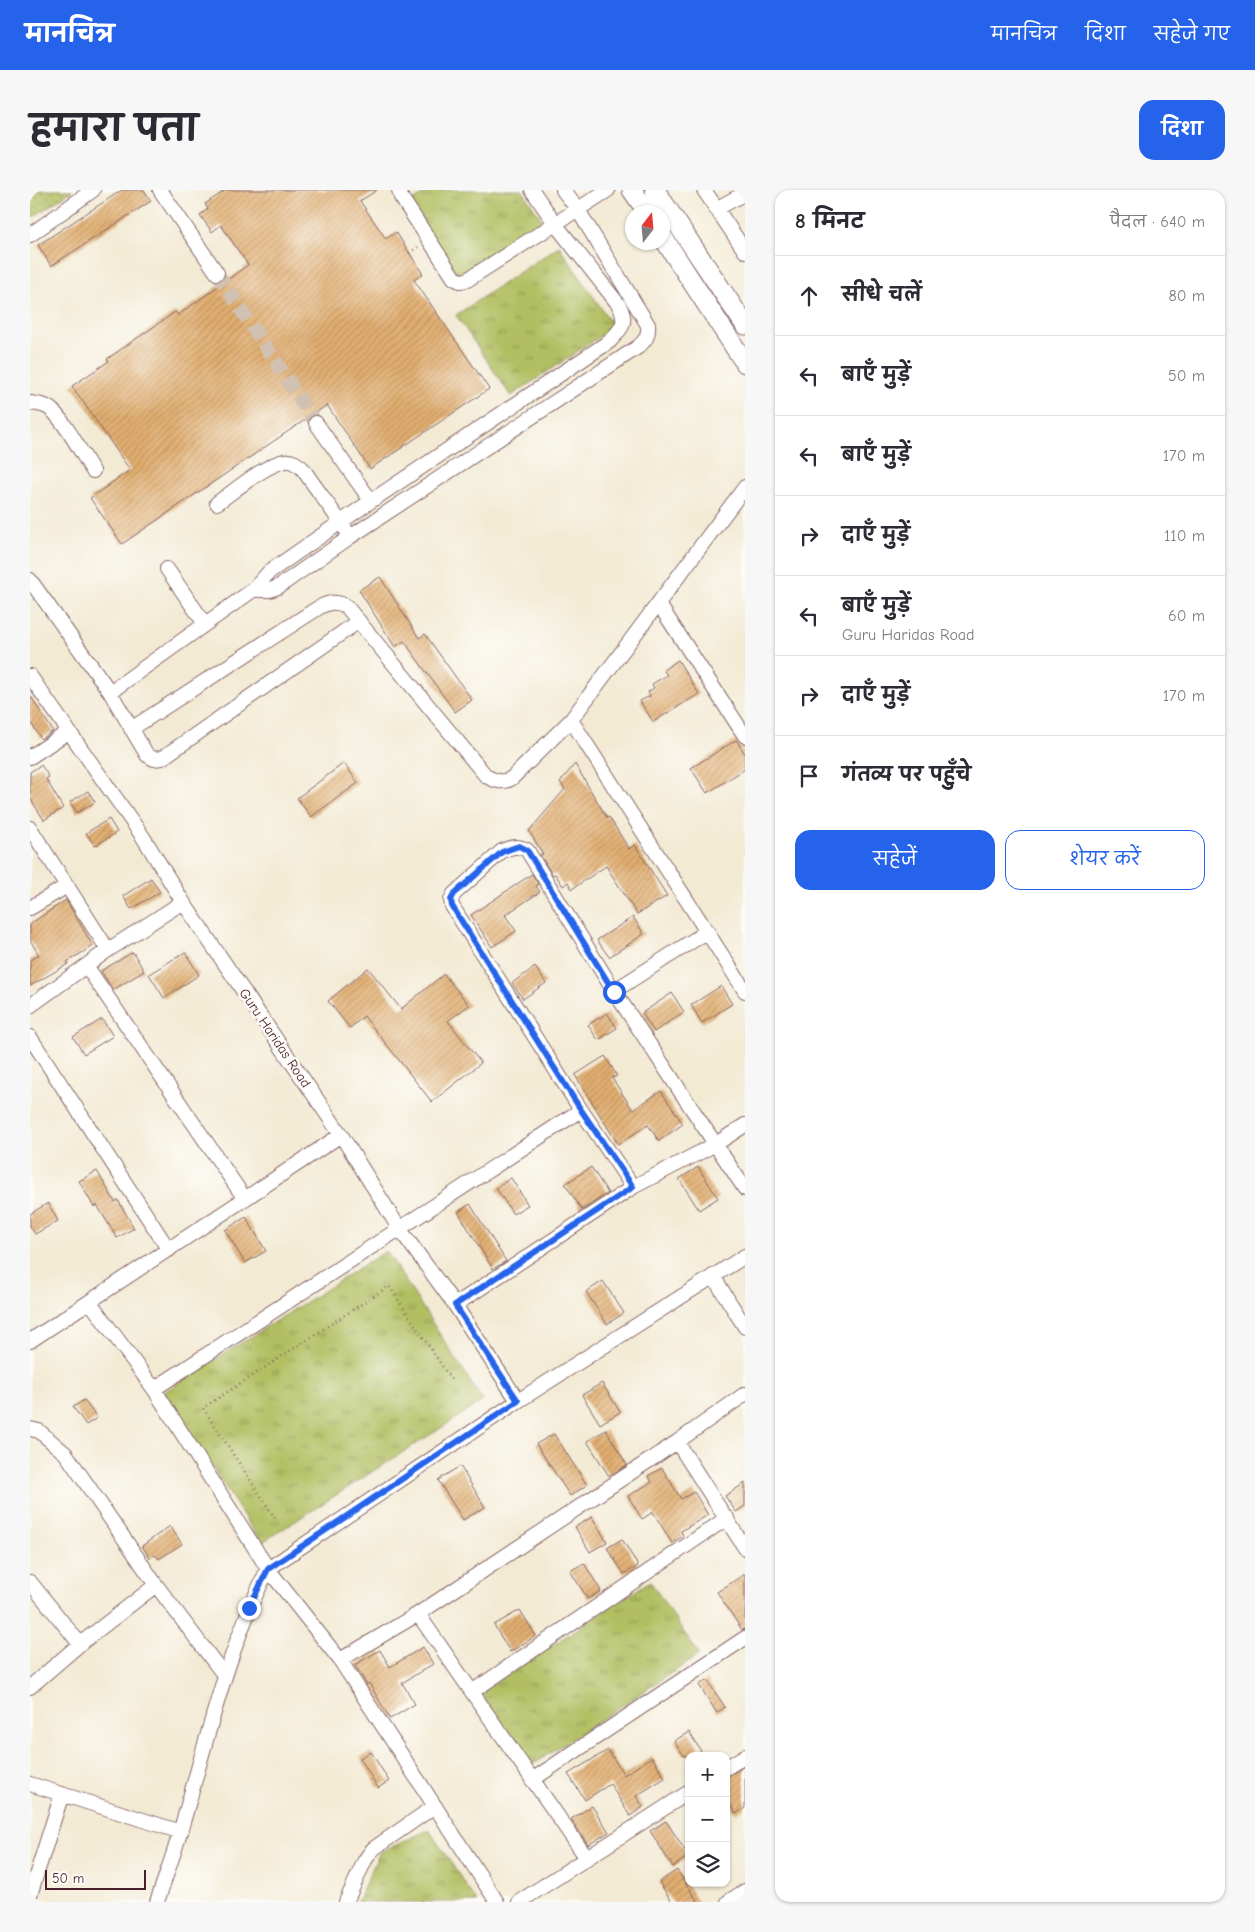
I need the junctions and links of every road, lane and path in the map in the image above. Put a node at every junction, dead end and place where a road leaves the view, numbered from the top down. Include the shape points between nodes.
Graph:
1 (93, 190) edge
2 (160, 190) edge
3 (399, 190) edge
4 (532, 190) edge
5 (563, 190) edge
6 (608, 190) edge
7 (632, 190) edge
8 (655, 190) edge
9 (704, 190) edge
10 (745, 193) edge
11 (726, 196) edge
12 (642, 205) edge
13 (716, 209) junction
14 (578, 210) junction
15 (556, 225) junction
16 (30, 235) edge
17 (670, 248) edge
18 (745, 251) edge
19 (217, 273) tunnel mouth
20 (742, 314) edge
21 (745, 363) edge
22 (30, 403) edge
23 (316, 423) tunnel mouth
24 (93, 471) dead end
25 (744, 492) edge
26 (371, 501) junction
27 (217, 503) dead end
28 (340, 522) junction
29 (350, 537) junction
30 (166, 569) dead end
31 (30, 580) edge
32 (253, 590) junction
33 (658, 603) junction
34 (359, 621) junction
35 (205, 624) junction
36 (31, 678) edge
37 (110, 692) junction
38 (571, 720) junction
39 (131, 729) junction
40 (68, 732) junction
41 (745, 736) edge
42 (30, 757) edge
43 (30, 828) edge
44 (68, 886) junction
45 (183, 902) junction
46 (30, 908) edge
47 (708, 931) junction
48 (108, 950) junction
49 (87, 967) junction
50 (745, 990) edge
51 (614, 992) junction
52 (30, 1006) edge
53 (30, 1037) edge
54 (581, 1110) junction
55 (745, 1125) edge
56 (341, 1135) junction
57 (716, 1144) junction
58 (633, 1187) junction
59 (745, 1189) edge
60 (245, 1199) junction
61 (399, 1228) junction
62 (169, 1250) junction
63 (745, 1256) edge
64 (713, 1276) junction
65 (90, 1302) junction
66 (455, 1305) junction
67 (745, 1328) edge
68 (30, 1342) edge
69 (452, 1381) dead end
70 (154, 1388) junction
71 (745, 1394) edge
72 (518, 1401) junction
73 (30, 1429) edge
74 (677, 1442) junction
75 (275, 1518) dead end
76 (727, 1518) junction
77 (745, 1548) edge
78 (268, 1569) junction
79 (30, 1582) edge
80 (156, 1585) junction
81 (418, 1614) junction
82 (745, 1638) edge
83 (80, 1644) junction
84 (340, 1660) junction
85 (224, 1675) junction
86 (30, 1687) edge
87 (472, 1691) junction
88 (745, 1756) edge
89 (730, 1765) edge
90 (532, 1780) junction
91 (30, 1784) edge
92 (62, 1794) junction
93 (685, 1795) edge
94 (435, 1806) junction
95 (180, 1832) junction
96 (586, 1857) junction
97 (745, 1892) edge
98 (30, 1895) edge
99 (157, 1902) edge
100 (346, 1902) edge
101 (497, 1902) edge
102 (519, 1902) edge
103 (728, 1902) edge

1 - 16 street
2 - 19 street
3 - 15 street via 454,278 460,281 467,280
4 - 15 street
5 - 14 street
6 - 14 street
7 - 12 main road
8 - 20 main road
9 - 13 street
10 - 11 street
11 - 13 street
13 - 18 street
14 - 15 street
14 - 29 street via 648,325 646,340
15 - 26 street via 619,305 624,324 619,332
17 - 21 main road
22 - 24 street via 50,408 59,417
23 - 26 street
25 - 33 street
26 - 28 street
27 - 28 street via 271,465 295,462
28 - 29 street
28 - 32 street via 269,572
29 - 32 street via 278,587
30 - 35 street
31 - 37 street
32 - 35 street
33 - 38 street
33 - 41 street
34 - 38 street via 486,776 494,780 512,778
34 - 39 street via 346,606 328,602
34 - 39 street via 162,758 154,759 147,754
35 - 37 street
36 - 40 street, Guru Haridas Road
37 - 39 street
38 - 47 street
40 - 42 street
40 - 45 street, Guru Haridas Road via 143,837
43 - 44 street
44 - 46 street
44 - 48 street
45 - 48 street
45 - 56 street, Guru Haridas Road
47 - 50 street
47 - 51 street
48 - 49 street
49 - 52 street
49 - 60 street
51 - 54 street via 527,850 519,846 502,852 454,894 452,906
51 - 57 street
53 - 62 street
54 - 58 street
54 - 61 street
55 - 57 street
56 - 60 street
56 - 61 street, Guru Haridas Road
57 - 58 street
57 - 59 street
58 - 66 street
60 - 62 street
61 - 66 street, Guru Haridas Road
61 - 70 street
62 - 65 street
63 - 64 street
64 - 67 street
64 - 72 street
65 - 68 street
65 - 70 street
66 - 72 street, Guru Haridas Road
69 - 75 path via 389,1286 203,1408
70 - 78 street
71 - 74 street
72 - 78 street
73 - 80 street via 39,1431 66,1454
74 - 76 street
74 - 81 street
76 - 77 street
76 - 87 street
78 - 84 street
78 - 85 street via 249,1608
79 - 83 street
80 - 83 street
80 - 85 street
81 - 84 street
81 - 87 street
82 - 90 street
83 - 86 street
84 - 94 street
85 - 95 street
87 - 90 street
88 - 89 street
90 - 96 street
91 - 92 street
92 - 95 street
92 - 98 street
93 - 96 street
94 - 100 street via 372,1849
94 - 101 street
95 - 99 street
96 - 102 street
97 - 103 street

